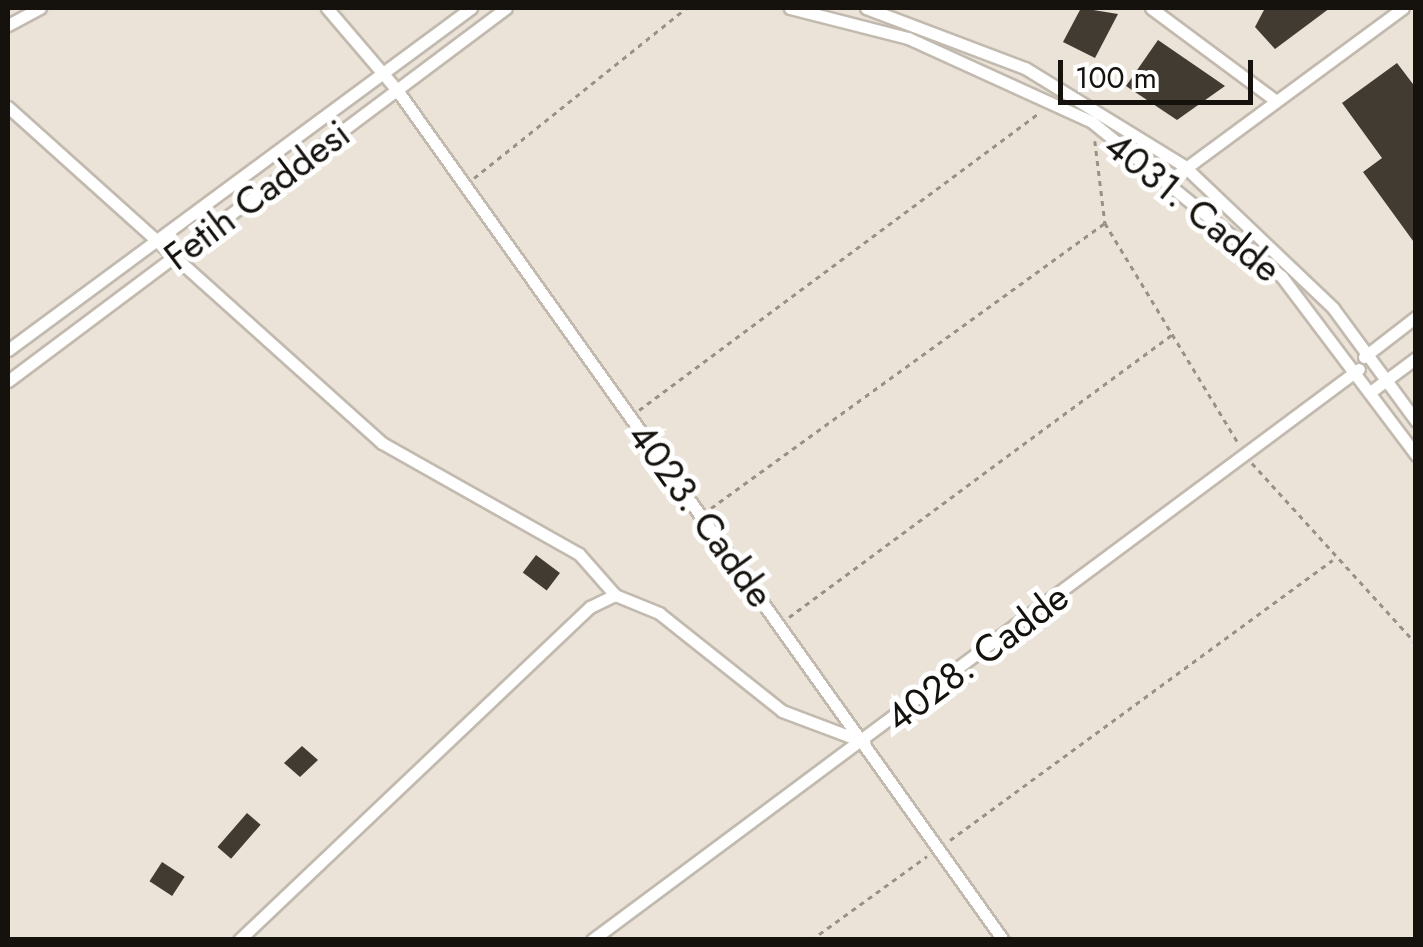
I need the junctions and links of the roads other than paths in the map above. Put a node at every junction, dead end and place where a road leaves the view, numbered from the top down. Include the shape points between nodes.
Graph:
1 (40, 8) edge
2 (327, 8) edge
3 (471, 8) edge
4 (506, 8) edge
5 (790, 8) edge
6 (866, 8) edge
7 (1151, 8) edge
8 (1403, 8) edge
9 (8, 25) edge
10 (382, 73) junction
11 (397, 90) junction
12 (1276, 100) junction
13 (8, 107) edge
14 (1184, 166) junction
15 (1171, 179) junction
16 (156, 242) junction
17 (174, 258) junction
18 (1414, 315) edge
19 (8, 350) edge
20 (1369, 352) junction
21 (1416, 358) edge
22 (1357, 367) junction
23 (1387, 379) junction
24 (8, 381) edge
25 (1373, 390) junction
26 (1416, 421) edge
27 (1416, 456) edge
28 (614, 595) junction
29 (864, 742) junction
30 (239, 940) edge
31 (592, 940) edge
32 (1003, 940) edge

1 - 9 street
2 - 10 street, 4023. Cadde
3 - 10 street, Fetih Caddesi
4 - 11 street, Fetih Caddesi
5 - 15 street, 4031. Cadde via 908,38 1054,102
6 - 14 street, 4031. Cadde via 1025,68
7 - 12 street
8 - 12 street
10 - 11 street, 4023. Cadde
10 - 16 street, Fetih Caddesi
11 - 17 street, Fetih Caddesi
11 - 29 street, 4023. Cadde
12 - 14 street
13 - 16 street
14 - 15 street
14 - 20 street, 4031. Cadde via 1294,266
15 - 22 street, 4031. Cadde via 1258,253
16 - 17 street
16 - 19 street, Fetih Caddesi
17 - 24 street, Fetih Caddesi
17 - 28 street via 382,442 579,554
18 - 20 street, 4028. Cadde
20 - 22 street, 4028. Cadde
20 - 23 street, 4031. Cadde
21 - 23 street
22 - 25 street, 4031. Cadde
22 - 29 street, 4028. Cadde
23 - 25 street
23 - 26 street, 4031. Cadde
25 - 27 street, 4031. Cadde
28 - 29 street via 658,613 782,711
28 - 30 street via 590,608
29 - 31 street, 4028. Cadde
29 - 32 street, 4023. Cadde

